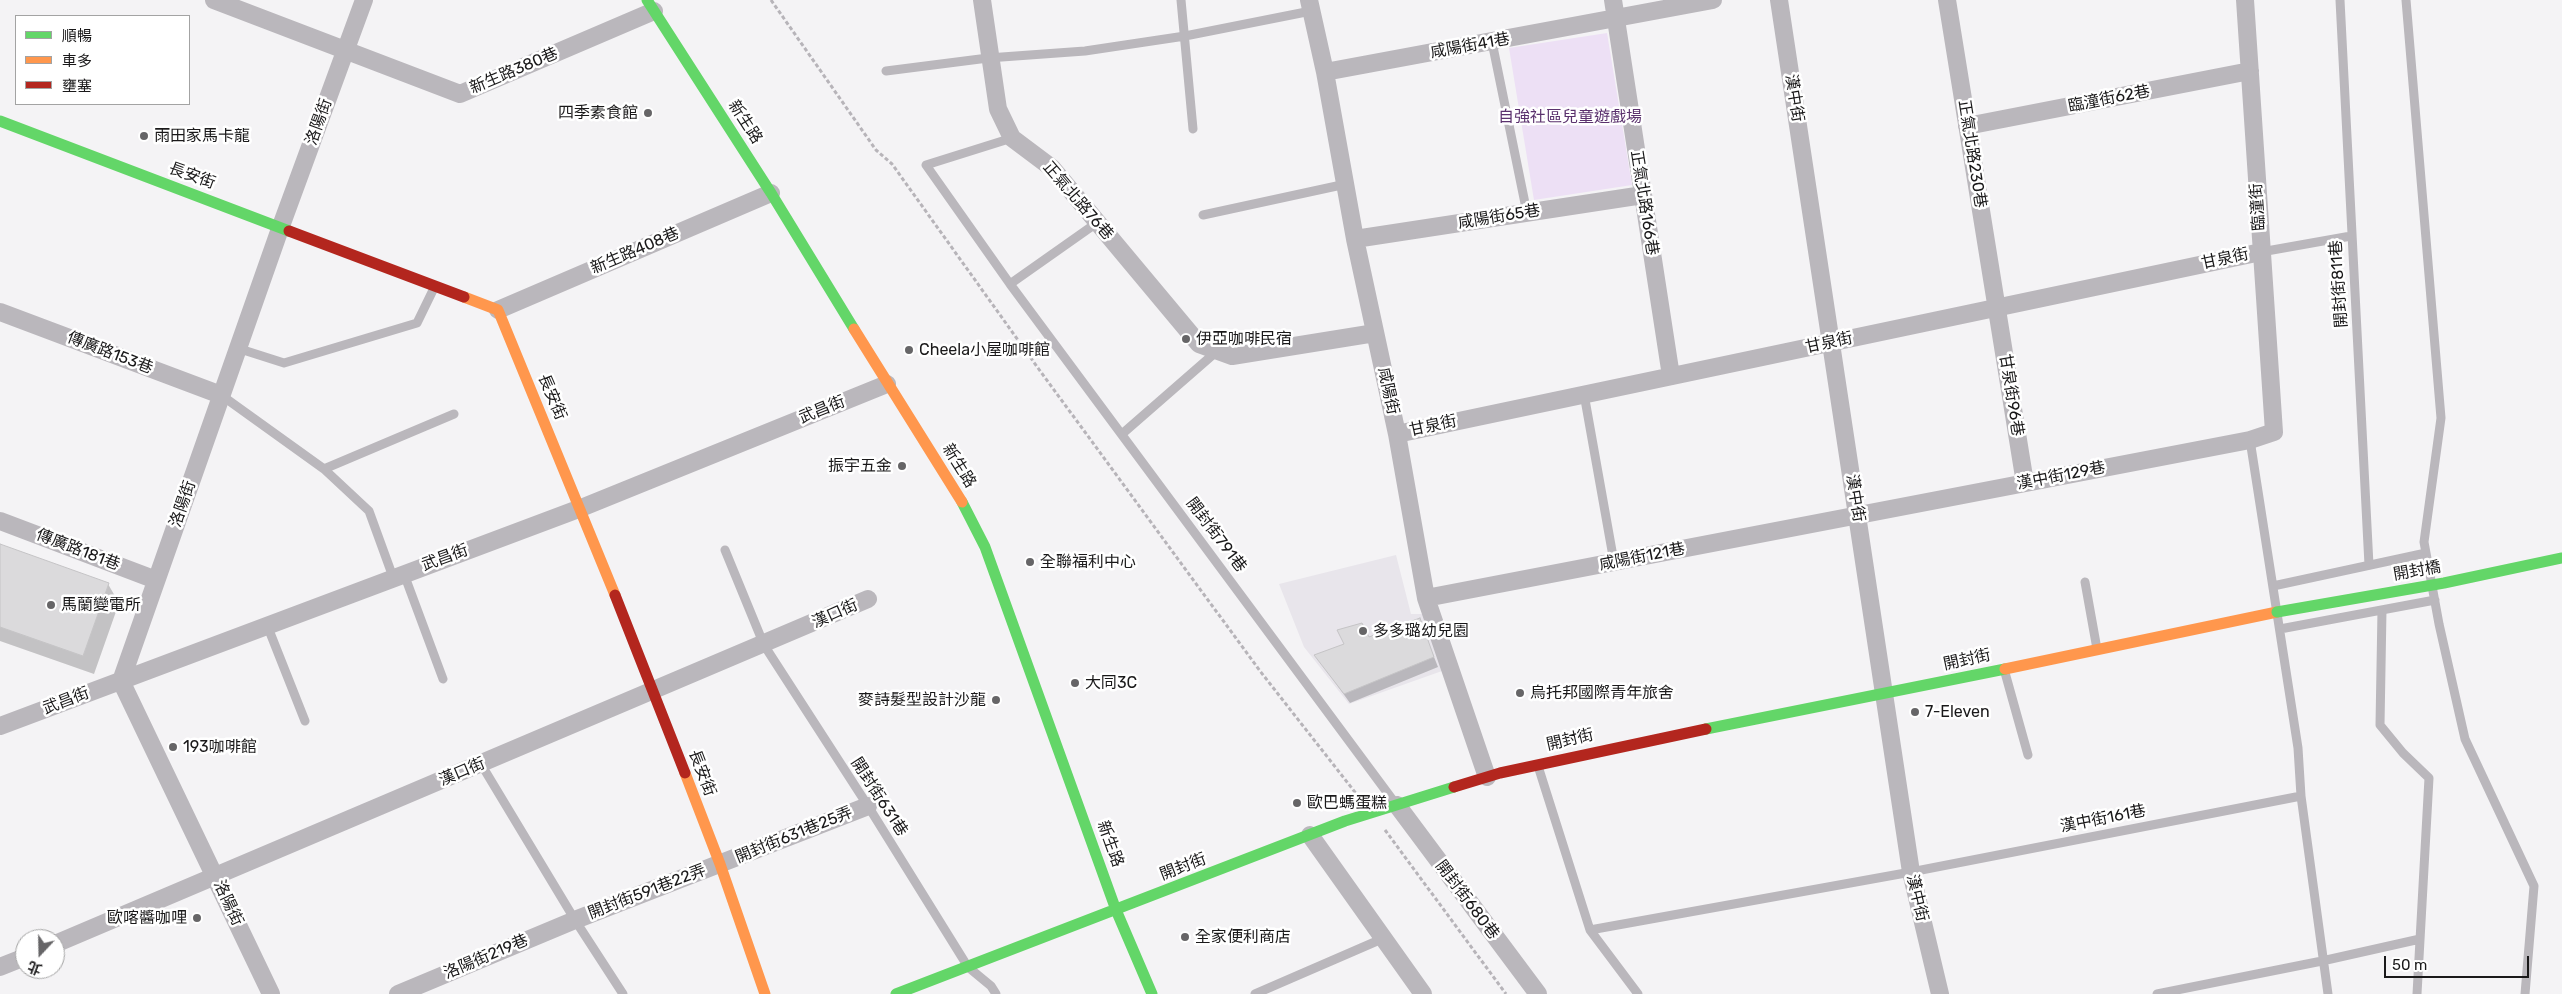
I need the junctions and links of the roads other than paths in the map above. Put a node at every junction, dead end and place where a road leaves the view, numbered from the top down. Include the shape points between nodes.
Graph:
1 (214, 0) edge
2 (364, 0) edge
3 (982, 0) edge
4 (1181, 0) edge
5 (1613, 0) edge
6 (1713, 0) edge
7 (1779, 0) edge
8 (1947, 0) edge
9 (2245, 0) edge
10 (2340, 0) edge
11 (2406, 0) edge
12 (1310, 5) edge
13 (650, 6) edge
14 (1616, 19) junction
15 (1185, 36) junction
16 (1492, 42) junction
17 (344, 50) junction
18 (988, 58) junction
19 (886, 70) dead end
20 (1325, 72) junction
21 (2250, 72) junction
22 (0, 121) edge
23 (1967, 126) junction
24 (1194, 130) dead end
25 (1012, 138) junction
26 (1346, 184) junction
27 (771, 193) junction
28 (1643, 195) junction
29 (1527, 213) junction
30 (1203, 215) dead end
31 (1098, 222) junction
32 (281, 226) junction
33 (2351, 236) junction
34 (1355, 239) junction
35 (2261, 252) junction
36 (1010, 284) junction
37 (435, 286) junction
38 (1997, 308) junction
39 (498, 310) junction
40 (0, 312) edge
41 (1375, 333) junction
42 (1831, 342) junction
43 (237, 348) junction
44 (1216, 352) junction
45 (1671, 376) junction
46 (887, 384) junction
47 (1584, 394) junction
48 (221, 395) junction
49 (454, 414) dead end
50 (1122, 434) junction
51 (1398, 434) junction
52 (2257, 438) junction
53 (324, 469) junction
54 (2025, 483) junction
55 (581, 508) junction
56 (1858, 517) junction
57 (0, 521) edge
58 (725, 550) dead end
59 (2426, 553) junction
60 (2562, 558) edge
61 (1614, 562) junction
62 (2369, 565) junction
63 (398, 575) junction
64 (156, 580) junction
65 (2085, 582) dead end
66 (2273, 586) junction
67 (1426, 598) junction
68 (868, 599) dead end
69 (2435, 600) junction
70 (2382, 610) junction
71 (2277, 612) junction
72 (267, 625) junction
73 (2280, 629) junction
74 (764, 645) junction
75 (2097, 649) junction
76 (2004, 669) junction
77 (442, 679) dead end
78 (121, 681) junction
79 (653, 691) junction
80 (1885, 694) junction
81 (305, 721) dead end
82 (0, 726) edge
83 (2028, 755) dead end
84 (481, 764) junction
85 (1537, 764) junction
86 (1487, 777) junction
87 (2301, 796) junction
88 (1397, 805) junction
89 (868, 806) junction
90 (1310, 836) junction
91 (720, 864) junction
92 (1911, 872) junction
93 (216, 876) junction
94 (1116, 910) junction
95 (575, 920) junction
96 (1590, 930) junction
97 (1384, 938) junction
98 (2420, 938) junction
99 (65, 940) edge
100 (15, 961) edge
101 (2322, 962) junction
102 (0, 967) edge
103 (968, 967) junction
104 (271, 994) edge
105 (398, 994) edge
106 (623, 994) edge
107 (765, 994) edge
108 (896, 994) edge
109 (996, 994) edge
110 (1152, 994) edge
111 (1255, 994) edge
112 (1423, 994) edge
113 (1538, 994) edge
114 (1638, 994) edge
115 (1940, 994) edge
116 (2157, 994) edge
117 (2328, 994) edge
118 (2417, 994) edge
119 (2525, 994) edge

1 - 17 street, 新生路380巷
2 - 17 street, 洛陽街
3 - 18 street, 正氣北路76巷
4 - 15 lane
5 - 14 street, 正氣北路166巷
6 - 14 street, 咸陽街41巷
7 - 42 street, 漢中街
8 - 23 street, 正氣北路230巷
9 - 21 street, 臨潼街
10 - 33 lane, 開封街811巷
11 - 59 lane via 2441,418 2424,542
12 - 15 lane
12 - 20 street, 咸陽街
13 - 17 street, 新生路380巷 via 460,94
13 - 27 street, 新生路
14 - 16 street, 咸陽街41巷
14 - 28 street, 正氣北路166巷
15 - 18 lane via 1086,51
15 - 24 lane
16 - 20 street, 咸陽街41巷
16 - 29 lane
17 - 32 street, 洛陽街
18 - 19 lane
18 - 25 street, 正氣北路76巷 via 998,109
20 - 26 street, 咸陽街
21 - 23 street, 臨潼街62巷
21 - 35 street, 臨潼街
22 - 32 street, 長安街
23 - 38 street, 正氣北路230巷
25 - 31 street, 正氣北路76巷 via 1052,168
25 - 36 lane, 開封街791巷 via 926,165
26 - 30 lane
26 - 34 street, 咸陽街
27 - 39 street, 新生路408巷
27 - 46 street, 新生路
28 - 29 street, 咸陽街65巷
28 - 45 street, 正氣北路166巷
29 - 34 street, 咸陽街65巷
31 - 36 lane
31 - 44 street, 正氣北路76巷 via 1187,332 1199,344
32 - 37 street, 長安街
32 - 43 street, 洛陽街
33 - 35 lane
33 - 62 lane, 開封街811巷
34 - 41 street, 咸陽街
35 - 38 street, 甘泉街
35 - 52 street, 臨潼街 via 2274,432
36 - 50 lane, 開封街791巷
37 - 39 street, 長安街
37 - 43 lane via 417,323 284,363
38 - 42 street, 甘泉街
38 - 54 street, 甘泉街96巷
39 - 55 street, 長安街
40 - 48 street, 傳廣路153巷
41 - 44 street via 1232,356
41 - 51 street, 咸陽街
42 - 45 street, 甘泉街
42 - 56 street, 漢中街
43 - 48 street, 洛陽街
44 - 50 lane
45 - 47 street, 甘泉街
46 - 55 street, 武昌街
46 - 94 street, 新生路 via 956,491 984,547
47 - 51 street, 甘泉街
47 - 61 lane
48 - 53 lane
48 - 64 street, 洛陽街
49 - 53 lane
50 - 88 lane, 開封街791巷
51 - 67 street, 咸陽街
52 - 54 street, 漢中街129巷
52 - 66 lane
53 - 63 lane via 369,511
54 - 56 street, 漢中街129巷
55 - 63 street, 武昌街
55 - 79 street, 長安街
56 - 61 street, 咸陽街121巷
56 - 80 street, 漢中街
57 - 64 street, 傳廣路181巷
58 - 74 lane, 開封街631巷
59 - 62 lane
59 - 69 lane
60 - 71 street, 開封橋, bridge
61 - 67 street, 咸陽街121巷
62 - 66 lane
63 - 72 street, 武昌街
63 - 77 lane
64 - 78 street, 洛陽街
65 - 75 lane
66 - 71 lane
67 - 86 street, 咸陽街
68 - 74 street, 漢口街
69 - 70 lane
69 - 119 lane via 2465,739 2534,886
70 - 73 lane
70 - 98 lane via 2380,725 2430,778
71 - 73 lane
71 - 75 street, 開封街
72 - 78 street, 武昌街
72 - 81 lane
73 - 87 lane via 2298,748
74 - 79 street, 漢口街
74 - 89 lane, 開封街631巷
75 - 76 street, 開封街
76 - 80 street, 開封街
76 - 83 lane
78 - 82 street, 武昌街
78 - 93 street, 洛陽街
79 - 84 street, 漢口街
79 - 91 street, 長安街
80 - 85 street, 開封街
80 - 92 street, 漢中街
84 - 93 street, 漢口街
84 - 95 lane
85 - 86 street, 開封街
85 - 96 lane
86 - 88 street, 開封街
87 - 92 lane, 漢中街161巷
87 - 101 lane
88 - 90 street, 開封街
88 - 113 street, 開封街680巷
89 - 91 street, 開封街631巷25弄
89 - 103 lane, 開封街631巷
90 - 94 street, 開封街
90 - 97 street
91 - 95 street, 開封街591巷22弄
91 - 107 street, 長安街
92 - 96 lane, 漢中街161巷
92 - 115 street, 漢中街
93 - 99 street, 漢口街
93 - 104 street, 洛陽街
94 - 103 street, 開封街
94 - 110 street, 新生路
95 - 105 street, 洛陽街219巷
95 - 106 lane
96 - 114 lane
97 - 111 lane
97 - 112 street
98 - 101 lane
98 - 118 lane
100 - 102 street
101 - 116 lane
101 - 117 lane
103 - 108 street, 開封街
103 - 109 lane, 開封街631巷

